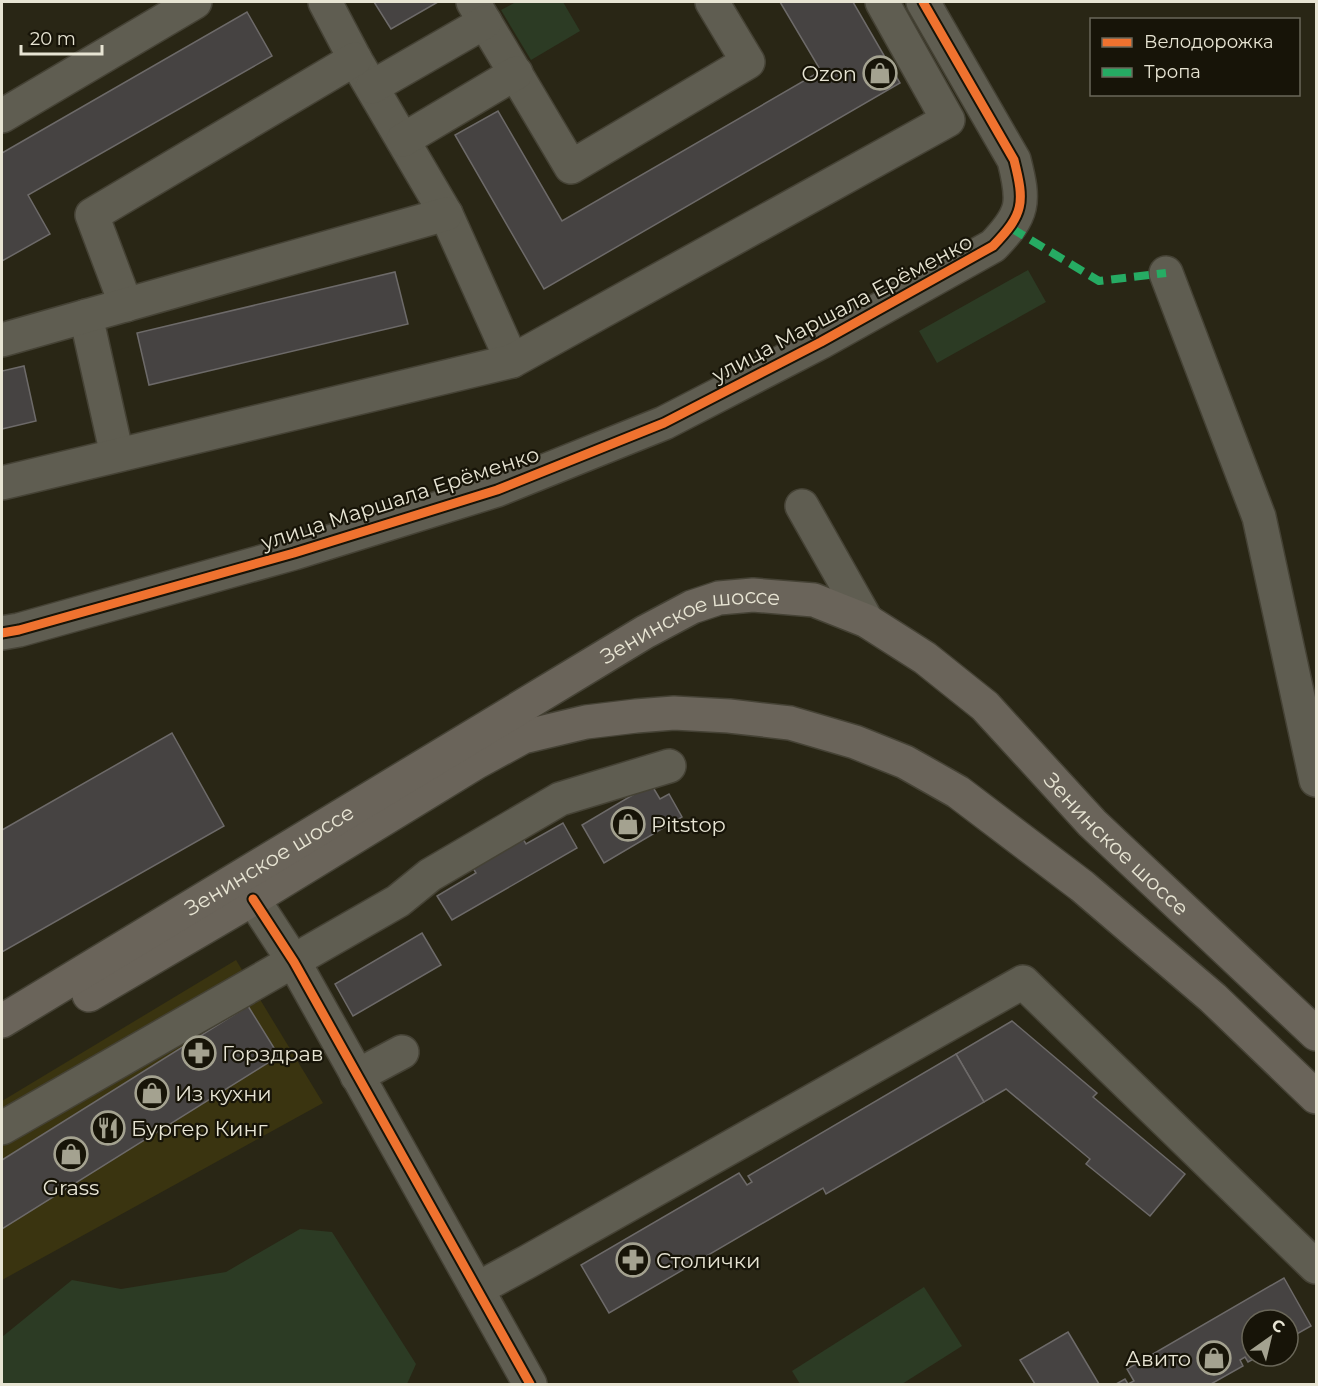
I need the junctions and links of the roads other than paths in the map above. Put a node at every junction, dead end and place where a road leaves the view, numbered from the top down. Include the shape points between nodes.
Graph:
1 (195, 2) edge
2 (325, 2) edge
3 (712, 2) edge
4 (882, 2) edge
5 (923, 2) edge
6 (479, 12) edge
7 (355, 58) junction
8 (516, 73) junction
9 (372, 87) junction
10 (2, 116) edge
11 (403, 140) junction
12 (446, 214) junction
13 (1166, 273) dead end
14 (126, 305) junction
15 (86, 316) junction
16 (2, 340) edge
17 (512, 361) junction
18 (117, 455) junction
19 (2, 483) edge
20 (802, 506) dead end
21 (867, 621) junction
22 (2, 633) edge
23 (669, 766) dead end
24 (1317, 780) edge
25 (253, 899) junction
26 (294, 962) junction
27 (2, 1021) edge
28 (1317, 1034) edge
29 (2, 1046) edge
30 (402, 1052) dead end
31 (357, 1076) junction
32 (1317, 1097) edge
33 (2, 1128) edge
34 (1317, 1267) edge
35 (477, 1289) junction
36 (530, 1384) edge

1 - 10 street
2 - 7 street
3 - 8 street via 748,62 571,167
4 - 17 street via 948,120
5 - 22 street, улица Маршала Ерёменко via 1014,160 1021,187 1020,210 1011,228 993,246 811,348 664,423 507,486 294,553
6 - 8 street
6 - 9 street
7 - 9 street
7 - 14 street via 92,215
8 - 11 street
9 - 11 street
11 - 12 street
12 - 14 street
12 - 17 street
13 - 24 street via 1259,517
14 - 15 street
15 - 16 street
15 - 18 street
17 - 18 street
18 - 19 street
20 - 21 street
21 - 27 main road, Зенинское шоссе via 814,600 753,595 719,598 692,607
21 - 28 main road, Зенинское шоссе via 925,658 985,706 1092,823
23 - 26 street via 560,799 430,875 398,902
25 - 26 street
25 - 29 main road, Зенинское шоссе
25 - 32 main road, Зенинское шоссе via 523,737 586,722 674,713 790,723 905,762 957,792 1082,886 1213,998
26 - 31 street
26 - 33 street
30 - 31 street
31 - 35 street
34 - 35 street via 1023,982
35 - 36 street

